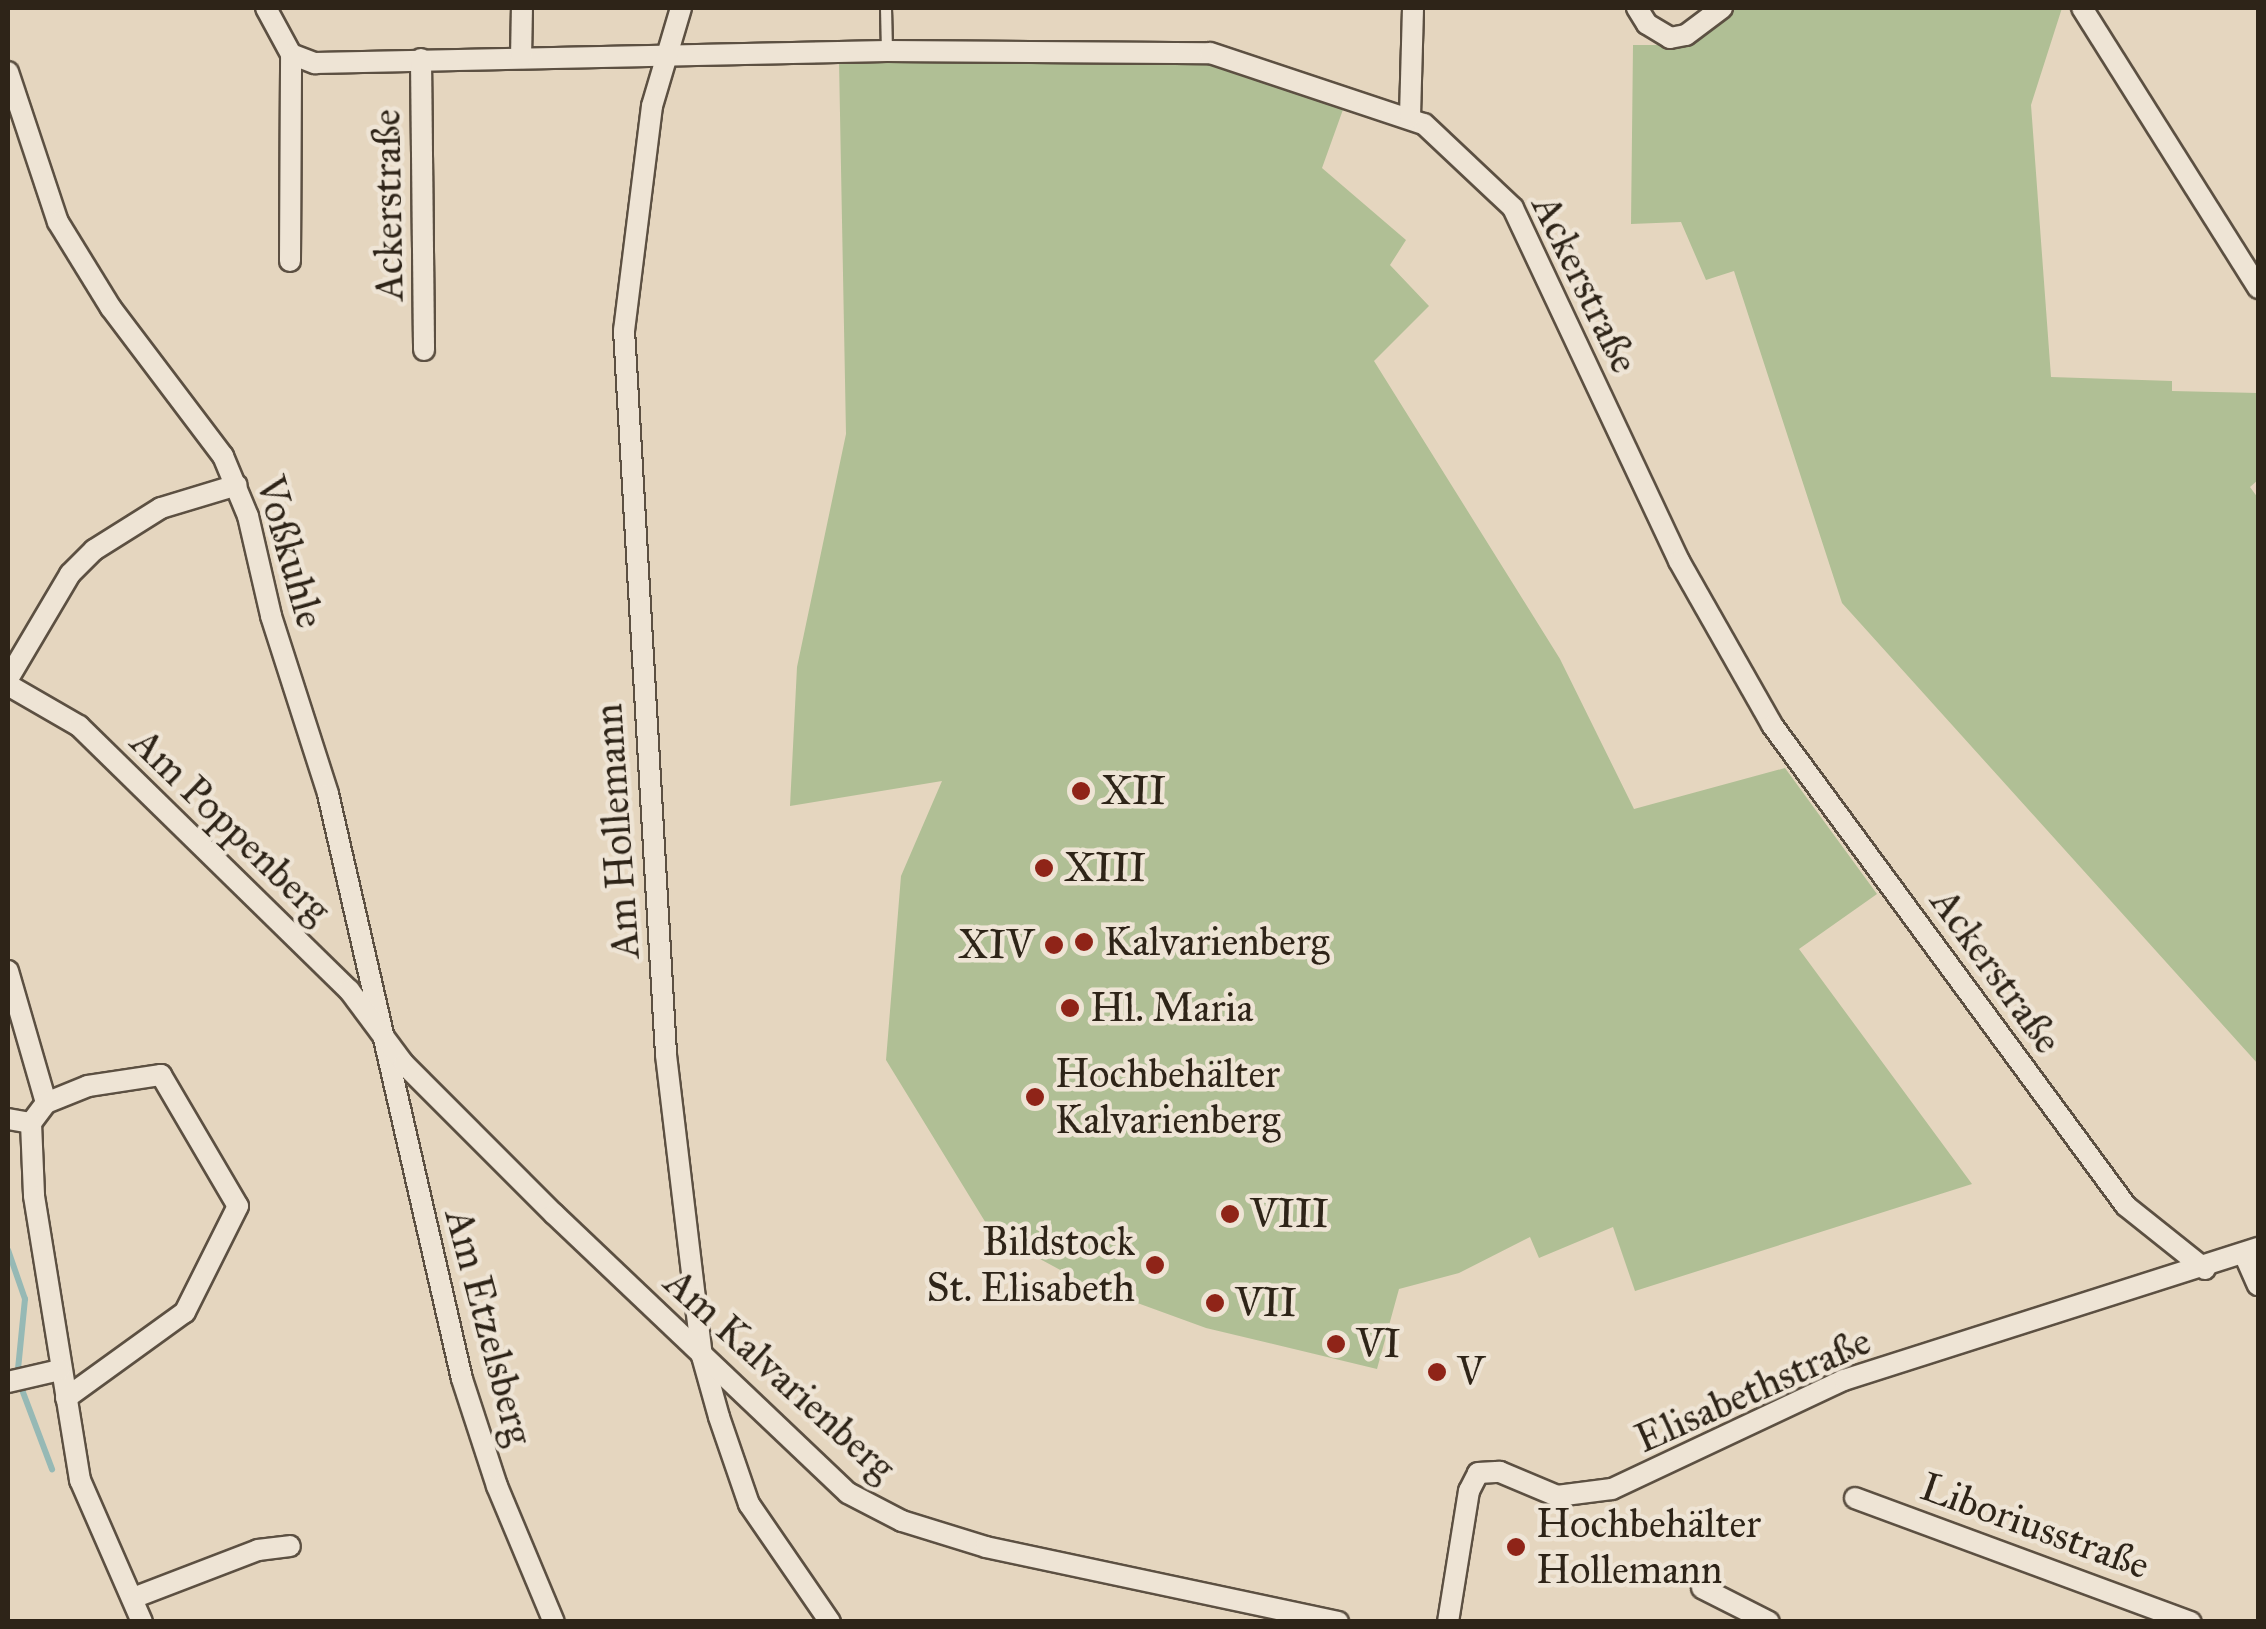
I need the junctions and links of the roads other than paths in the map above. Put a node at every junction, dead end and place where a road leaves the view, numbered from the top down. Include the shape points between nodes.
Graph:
1 (266, 8) edge
2 (522, 8) edge
3 (681, 8) edge
4 (886, 8) edge
5 (1413, 8) edge
6 (1636, 8) edge
7 (1722, 8) edge
8 (2082, 8) edge
9 (887, 51) junction
10 (291, 54) junction
11 (663, 56) junction
12 (521, 58) junction
13 (420, 59) junction
14 (8, 72) edge
15 (1410, 116) junction
16 (290, 261) dead end
17 (2258, 288) edge
18 (424, 350) dead end
19 (237, 485) junction
20 (9, 690) edge
21 (8, 971) edge
22 (384, 1041) junction
23 (46, 1103) junction
24 (8, 1119) edge
25 (31, 1123) junction
26 (2251, 1251) edge
27 (2205, 1269) junction
28 (2258, 1285) edge
29 (702, 1356) junction
30 (60, 1370) junction
31 (8, 1382) edge
32 (66, 1398) junction
33 (1854, 1498) dead end
34 (290, 1546) dead end
35 (1702, 1588) dead end
36 (133, 1598) junction
37 (142, 1622) edge
38 (554, 1622) edge
39 (830, 1622) edge
40 (1338, 1622) edge
41 (1448, 1622) edge
42 (1769, 1622) edge
43 (2191, 1622) edge

1 - 10 street
2 - 12 street
3 - 11 street, Am Hollemann
4 - 9 lane
5 - 15 street
6 - 7 street via 1670,38 1686,35
8 - 17 street
9 - 11 street, Ackerstraße
9 - 15 street, Ackerstraße via 1210,53
10 - 13 street, Ackerstraße via 315,63
10 - 16 street
11 - 12 street, Ackerstraße
11 - 29 street, Am Hollemann via 630,250 625,367 666,1055
12 - 13 street, Ackerstraße
13 - 18 street, Ackerstraße
14 - 19 street, Voßkuhle via 36,168 78,260
15 - 27 street, Ackerstraße via 1513,208 1679,561 1772,725 2126,1206
19 - 20 street via 161,508 94,550 70,574
19 - 22 street, Voßkuhle via 328,794
20 - 22 street, Am Poppenberg via 79,726 349,990
21 - 23 street
22 - 29 street, Am Kalvarienberg
22 - 38 street, Am Etzelsberg via 462,1379 497,1486
23 - 25 street
23 - 32 street via 88,1086 161,1075 238,1206 185,1312
24 - 25 street
25 - 30 street via 34,1196
26 - 27 street, Elisabethstraße
26 - 28 street
27 - 41 street, Elisabethstraße via 1844,1380 1595,1494 1558,1496 1500,1472 1478,1472 1469,1491
29 - 39 street, Am Hollemann via 749,1504
29 - 40 street, Am Kalvarienberg via 837,1484 902,1521 986,1547
30 - 31 street
30 - 32 street
32 - 36 street via 90,1511
33 - 43 street, Liboriusstraße
34 - 36 street via 258,1550
35 - 42 street
36 - 37 street

